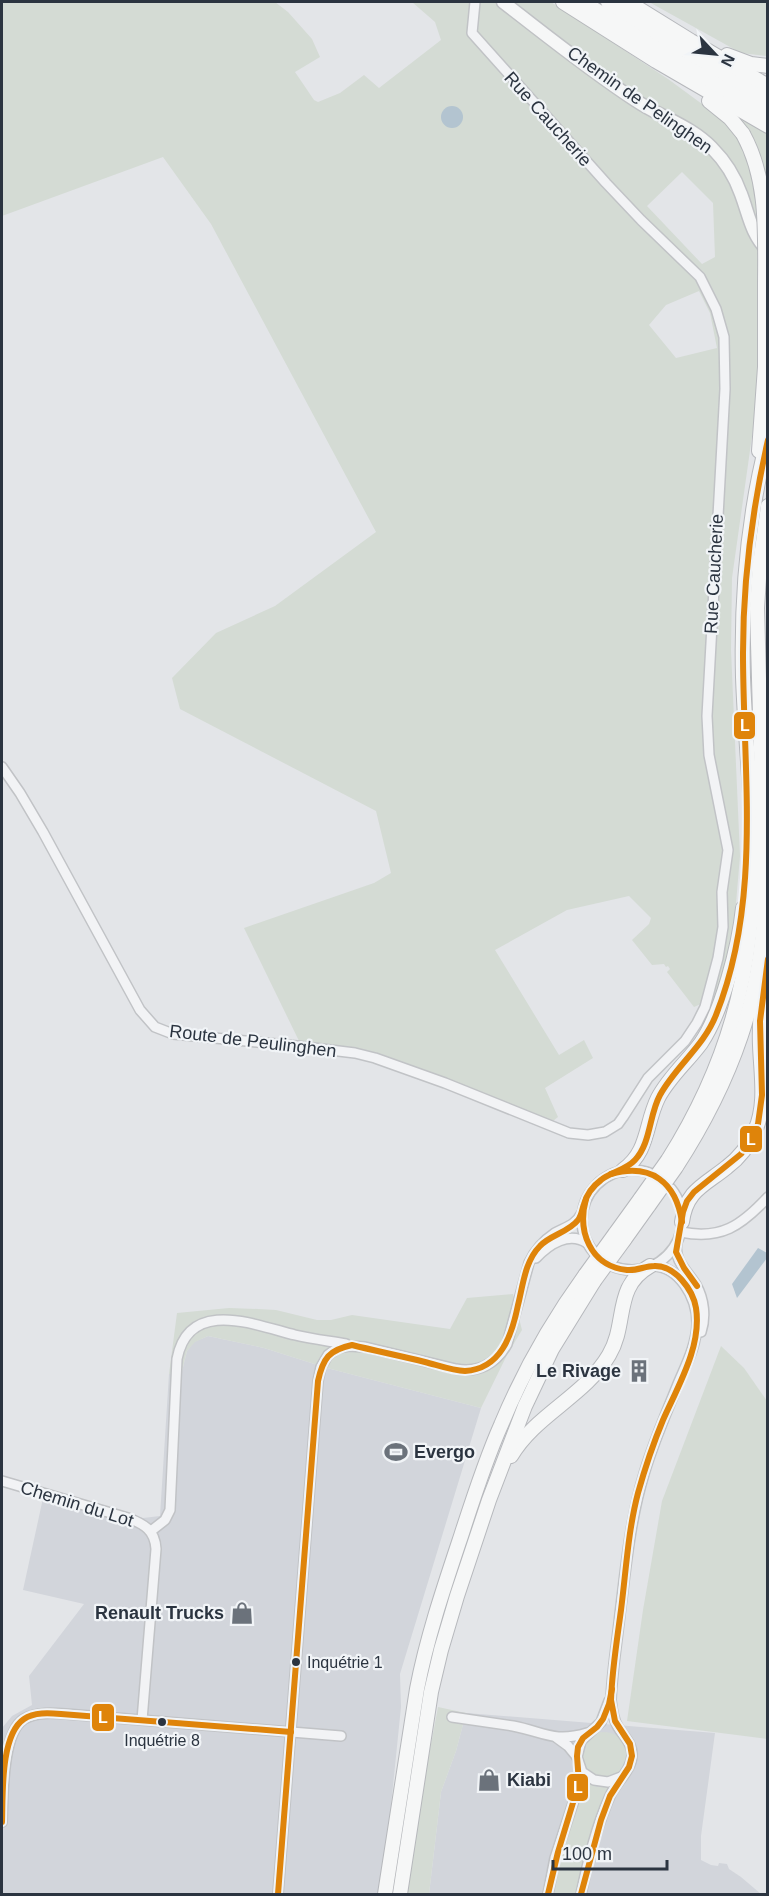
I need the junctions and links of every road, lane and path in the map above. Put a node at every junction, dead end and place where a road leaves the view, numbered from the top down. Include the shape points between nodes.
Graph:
1 (475, 2) edge
2 (503, 2) edge
3 (563, 2) edge
4 (583, 2) edge
5 (608, 2) edge
6 (628, 2) edge
7 (654, 19) junction
8 (620, 38) junction
9 (768, 66) edge
10 (768, 86) edge
11 (768, 99) edge
12 (768, 114) edge
13 (768, 126) edge
14 (768, 251) edge
15 (768, 438) edge
16 (757, 489) junction
17 (768, 506) edge
18 (761, 757) junction
19 (747, 761) junction
20 (2, 766) edge
21 (768, 820) edge
22 (768, 955) edge
23 (569, 1133) joint
24 (672, 1164) junction
25 (623, 1170) junction
26 (768, 1197) edge
27 (582, 1213) junction
28 (681, 1227) junction
29 (677, 1242) junction
30 (587, 1243) junction
31 (650, 1266) junction
32 (527, 1273) junction
33 (590, 1277) junction
34 (312, 1339) junction
35 (352, 1345) junction
36 (692, 1350) junction
37 (321, 1367) junction
38 (2, 1481) edge
39 (489, 1500) junction
40 (151, 1531) junction
41 (611, 1693) junction
42 (452, 1717) dead end
43 (142, 1719) junction
44 (591, 1731) junction
45 (291, 1732) junction
46 (624, 1735) junction
47 (341, 1736) dead end
48 (557, 1738) junction
49 (577, 1757) junction
50 (580, 1768) junction
51 (621, 1777) junction
52 (2, 1822) edge
53 (278, 1894) edge
54 (385, 1894) edge
55 (400, 1894) edge
56 (548, 1894) edge
57 (581, 1894) edge

1 - 23 street, Rue Caucherie via 472,33 606,183 700,277 720,319 725,349 707,716 709,749 728,850 718,958 697,1023 685,1041 648,1078 624,1117 605,1132
2 - 14 main road, Chemin de Pelinghen via 629,96 691,131 711,147 736,182 753,232
3 - 8 highway
4 - 12 highway
5 - 11 highway
6 - 7 highway
7 - 9 highway via 737,59
7 - 10 highway
8 - 13 highway
8 - 16 highway, bridge via 730,118 757,158 764,186 765,290 764,401
15 - 16 highway
16 - 19 highway via 743,618
17 - 18 highway via 757,608
18 - 21 highway
18 - 24 highway via 765,910 756,980 725,1079 701,1127
19 - 24 highway via 752,897 744,969 714,1074
19 - 25 highway via 743,911 720,1002 700,1045 660,1094 640,1154
20 - 23 street, Route de Peulinghen via 43,832 140,1010 155,1027 183,1036 369,1056
22 - 28 highway via 759,1021 762,1095 758,1124 741,1154 690,1196
24 - 33 highway, bridge
25 - 27 street via 596,1185 586,1198
25 - 28 street via 644,1171 663,1180 677,1197
26 - 28 street via 743,1219 720,1232 706,1235
27 - 30 street
27 - 32 street via 576,1222 540,1245
28 - 29 street
29 - 31 street via 664,1258
29 - 36 street via 676,1252 696,1285 703,1307 702,1329
30 - 31 street via 614,1267 630,1270
30 - 32 street via 574,1237 555,1243 539,1255
31 - 36 street via 671,1272 693,1297 697,1322
31 - 39 highway via 628,1288 616,1339 605,1362 518,1445
32 - 35 street via 507,1344 500,1356 487,1365 464,1371
33 - 39 highway via 542,1368
33 - 54 highway via 540,1344 504,1417 439,1602 415,1699
34 - 35 street
34 - 37 street via 320,1349
34 - 40 street via 221,1319 202,1324 186,1337 176,1364 170,1510 165,1520
35 - 37 street via 332,1351
36 - 41 street via 655,1440 638,1494
37 - 45 street
38 - 40 street, Chemin du Lot via 133,1520
39 - 55 highway via 435,1672
40 - 43 street via 156,1549
41 - 44 street via 606,1713
41 - 46 street via 613,1716
42 - 48 street
43 - 45 street
43 - 52 street via 50,1713 21,1722 12,1733 8,1748
44 - 46 street via 608,1727
44 - 48 street
44 - 49 street via 579,1744
45 - 47 street
45 - 53 street
46 - 51 street via 632,1755 630,1766
48 - 49 street
49 - 50 street
50 - 51 street via 587,1777 600,1782
50 - 56 street via 579,1785
51 - 57 street via 597,1833

